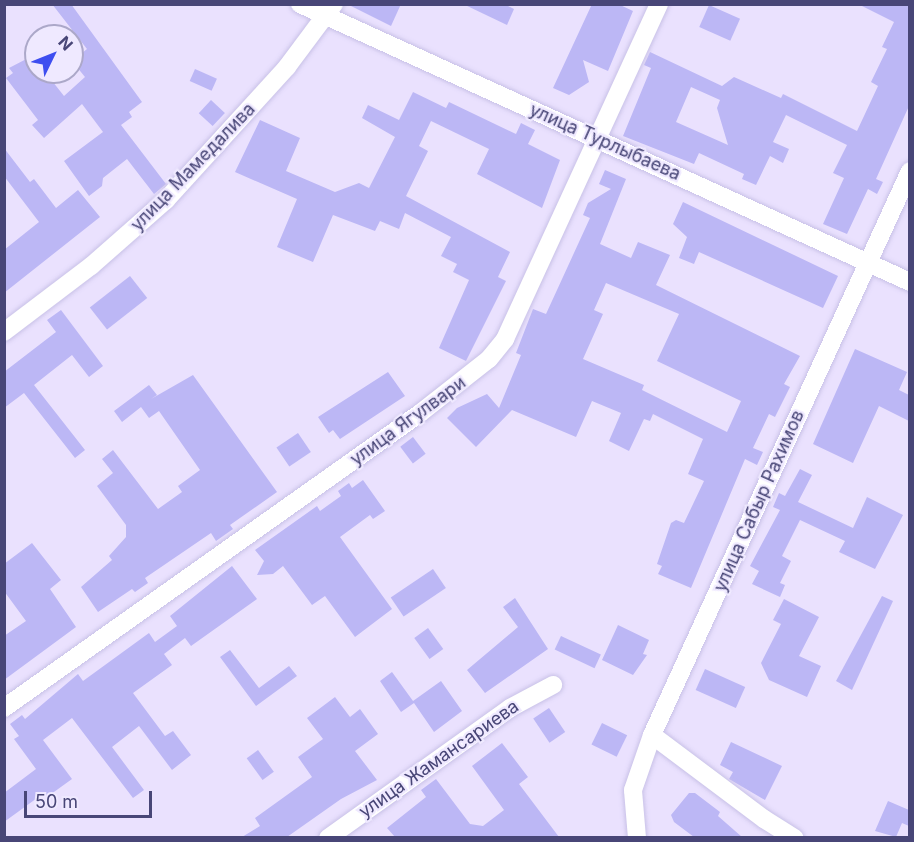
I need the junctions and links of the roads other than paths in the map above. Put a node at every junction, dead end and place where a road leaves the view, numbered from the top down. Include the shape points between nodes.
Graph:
1 (300, 4) edge
2 (659, 4) edge
3 (331, 11) edge
4 (597, 138) junction
5 (909, 171) edge
6 (868, 262) junction
7 (909, 282) edge
8 (4, 332) edge
9 (553, 685) dead end
10 (4, 708) edge
11 (652, 735) junction
12 (328, 837) edge
13 (637, 837) edge
14 (795, 837) edge

1 - 3 street, улица Турлыбаева
2 - 4 street, улица Ягулвари
3 - 4 street, улица Турлыбаева
3 - 8 street, улица Мамедалива via 236,127 166,200 91,266
4 - 6 street, улица Турлыбаева
4 - 10 street, улица Ягулвари via 505,339 489,359 419,414
5 - 6 street, улица Сабыр Рахимов
6 - 7 street, улица Турлыбаева
6 - 11 street, улица Сабыр Рахимов
9 - 12 street, улица Жамансариева via 510,708
11 - 13 street, улица Сабыр Рахимов via 633,790
11 - 14 street via 764,819

